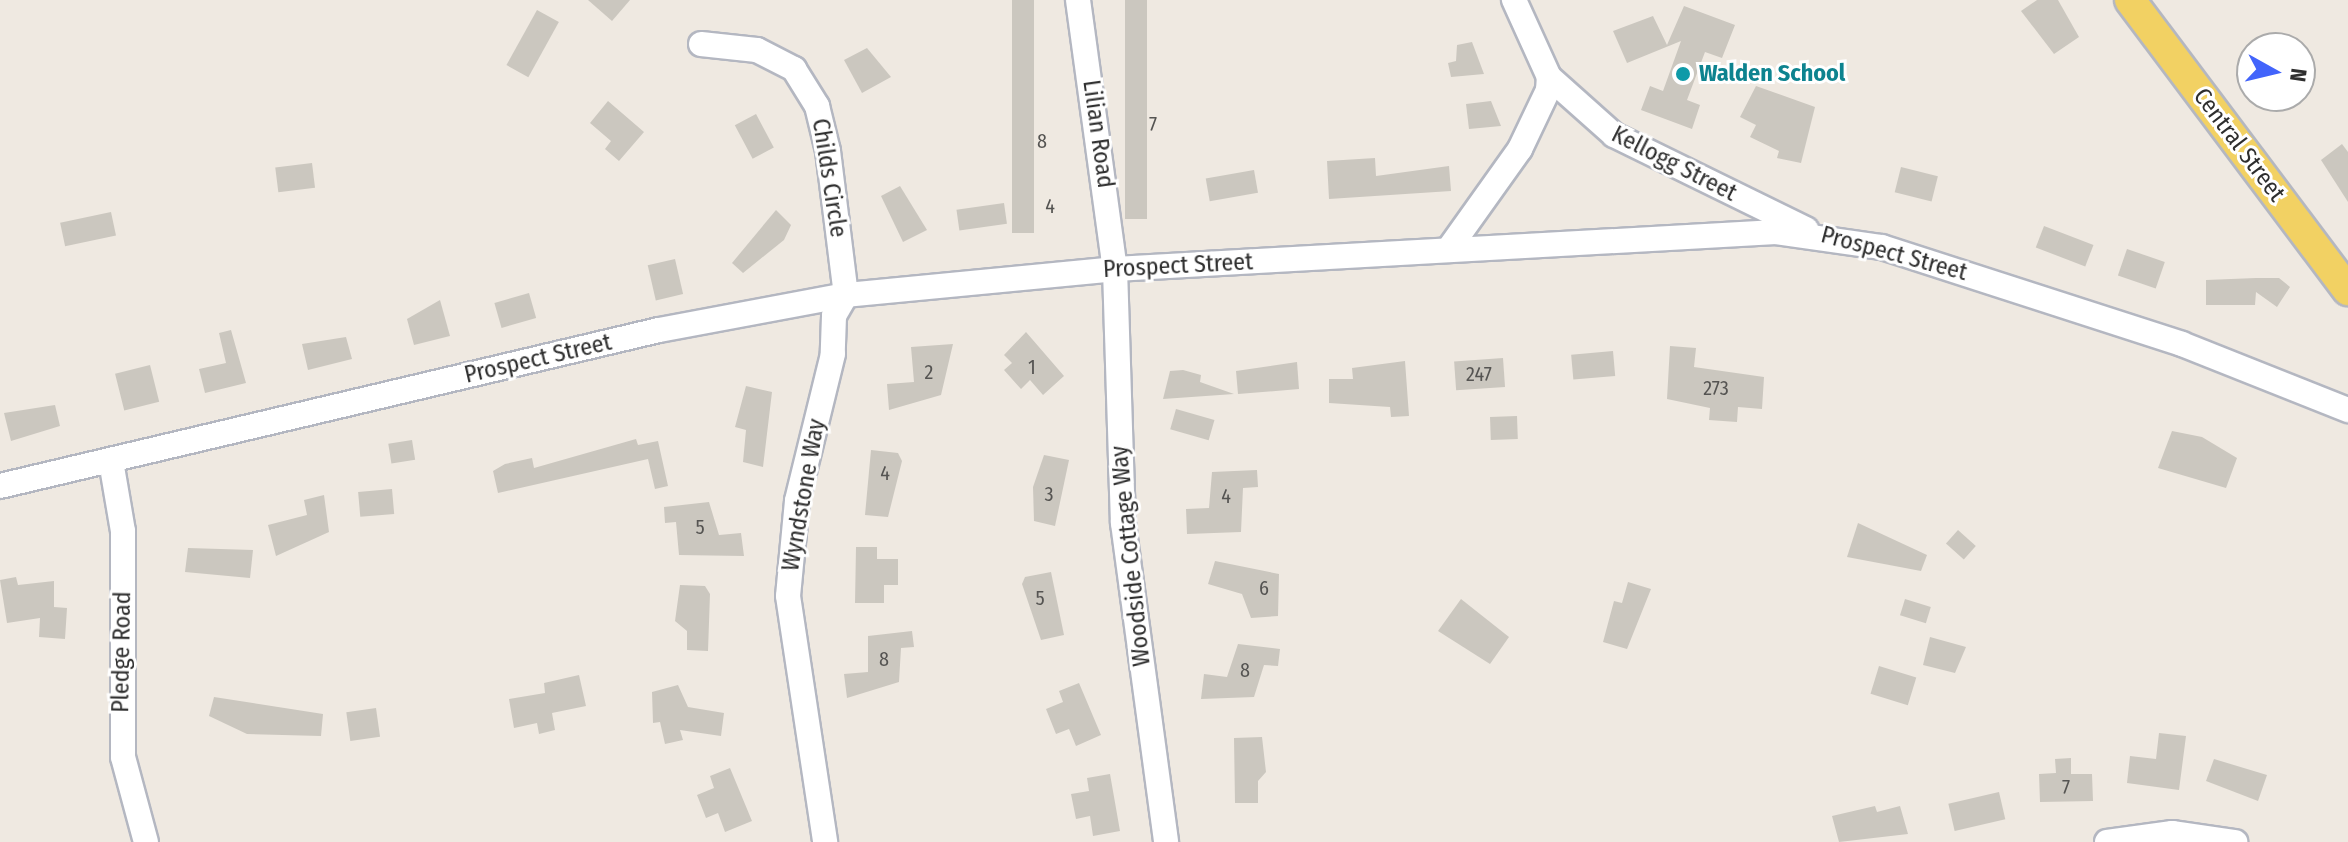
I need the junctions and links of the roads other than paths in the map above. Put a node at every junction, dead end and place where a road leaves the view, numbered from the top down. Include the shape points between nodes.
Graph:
1 (1078, 0) edge
2 (1514, 0) edge
3 (2130, 0) edge
4 (701, 44) dead end
5 (1549, 77) junction
6 (1813, 232) junction
7 (1448, 250) junction
8 (1115, 269) junction
9 (2348, 290) edge
10 (846, 295) junction
11 (2348, 410) edge
12 (111, 461) junction
13 (0, 486) edge
14 (146, 842) edge
15 (825, 842) edge
16 (1166, 842) edge
17 (2107, 842) edge
18 (2235, 842) edge

1 - 8 street, Lilian Road
2 - 5 street, Kellogg Street
3 - 9 main road, Central Street
4 - 10 street, Childs Circle via 766,54 807,86 828,151
5 - 6 street, Kellogg Street via 1614,135
5 - 7 street via 1528,135
6 - 7 street, Prospect Street
6 - 11 street, Prospect Street via 2096,314
7 - 8 street, Prospect Street
8 - 10 street, Prospect Street
8 - 16 street, Woodside Cottage Way via 1123,523
10 - 12 street, Prospect Street via 671,328
10 - 15 street, Wyndstone Way via 834,316 789,574 792,644
12 - 13 street, Prospect Street
12 - 14 street, Pledge Road via 124,543 123,757
17 - 18 street via 2172,833

